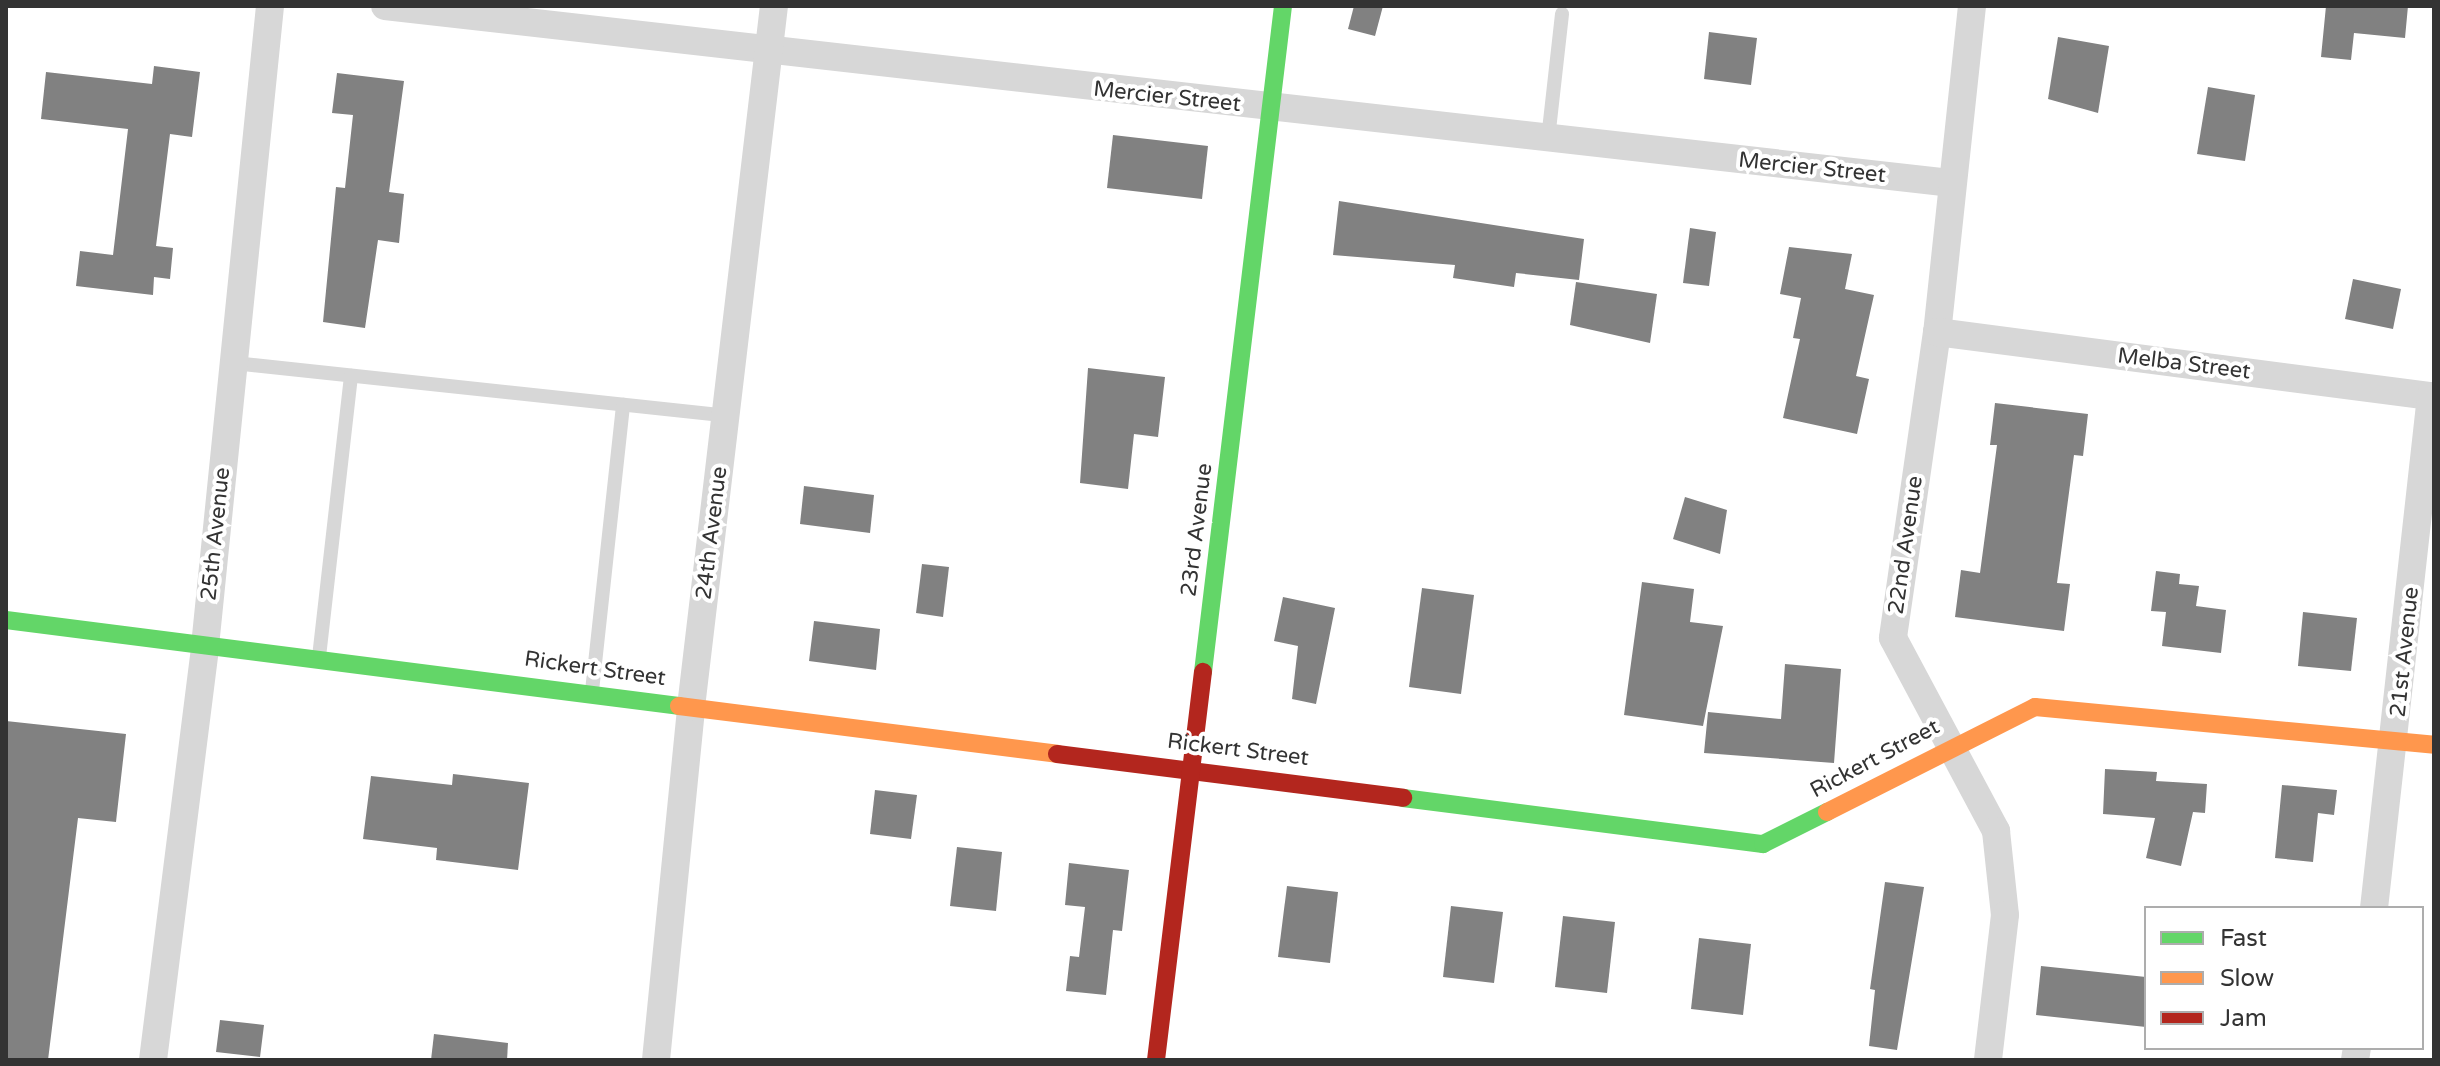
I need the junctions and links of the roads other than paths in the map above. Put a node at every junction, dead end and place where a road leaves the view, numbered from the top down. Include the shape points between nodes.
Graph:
1 (270, 6) edge
2 (385, 6) edge
3 (774, 6) edge
4 (1283, 6) edge
5 (1972, 6) edge
6 (1562, 14) dead end
7 (769, 53) junction
8 (1270, 109) junction
9 (1548, 139) junction
10 (1950, 183) junction
11 (1937, 332) junction
12 (234, 363) junction
13 (351, 376) junction
14 (2431, 396) joint
15 (623, 405) junction
16 (726, 416) junction
17 (6, 620) edge
18 (205, 646) junction
19 (319, 659) junction
20 (592, 692) junction
21 (691, 707) junction
22 (2396, 740) junction
23 (1952, 745) junction
24 (2434, 745) edge
25 (1193, 768) junction
26 (2374, 906) edge
27 (153, 1060) edge
28 (656, 1060) edge
29 (1156, 1060) edge
30 (1988, 1060) edge

1 - 12 street, 25th Avenue
2 - 7 street, Mercier Street
3 - 7 street, 24th Avenue
4 - 8 street, 23rd Avenue
5 - 10 street, 22nd Avenue
6 - 9 lane
7 - 8 street, Mercier Street
7 - 16 street, 24th Avenue
8 - 9 street, Mercier Street
8 - 25 street, 23rd Avenue
9 - 10 street, Mercier Street
10 - 11 street, 22nd Avenue
11 - 14 street, Melba Street
11 - 23 street, 22nd Avenue via 1893,638
12 - 13 lane
12 - 18 street, 25th Avenue
13 - 15 lane
13 - 19 lane
14 - 22 street, 21st Avenue
15 - 16 lane
15 - 20 lane
16 - 21 street, 24th Avenue
17 - 18 street, Rickert Street
18 - 19 street, Rickert Street
18 - 27 street, 25th Avenue
19 - 20 street, Rickert Street
20 - 21 street, Rickert Street
21 - 25 street, Rickert Street
21 - 28 street, 24th Avenue
22 - 23 street, Rickert Street via 2035,707
22 - 24 street, Rickert Street
22 - 26 street, 21st Avenue
23 - 25 street, Rickert Street via 1763,844
23 - 30 street, 22nd Avenue via 1996,831 2005,915
25 - 29 street, 23rd Avenue

